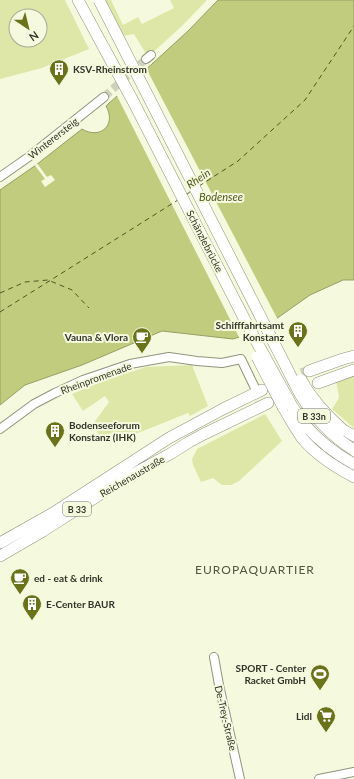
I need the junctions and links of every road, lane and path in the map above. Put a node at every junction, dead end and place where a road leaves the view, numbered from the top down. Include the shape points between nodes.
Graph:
1 (78, 0) edge
2 (99, 0) edge
3 (104, 97) tunnel mouth
4 (0, 177) edge
5 (248, 326) junction
6 (354, 356) edge
7 (329, 364) junction
8 (288, 370) junction
9 (354, 370) edge
10 (309, 371) tunnel mouth
11 (259, 390) junction
12 (0, 429) edge
13 (354, 436) edge
14 (354, 450) edge
15 (354, 464) edge
16 (354, 477) edge
17 (0, 543) edge
18 (0, 556) edge
19 (214, 656) dead end
20 (354, 772) edge
21 (240, 779) edge
22 (319, 779) edge

1 - 5 main road, Schänzlebrücke / B 33n, bridge via 133,101
2 - 8 main road, Schänzlebrücke / B 33n, bridge
3 - 4 street, Winterersteig
5 - 15 main road, Schänzlebrücke / B 33n, bridge via 293,408 306,426 321,442
5 - 16 main road, B 33n, bridge via 252,346 276,394 303,439 324,459
6 - 7 main road
7 - 9 main road via 323,381
7 - 10 main road
8 - 13 main road, B 33n, bridge via 300,379 329,418
8 - 14 main road, Schänzlebrücke / B 33n, bridge via 309,409 331,434
11 - 12 street, Rheinpromenade via 241,359 222,362 169,357 130,364 83,380 34,404
11 - 17 main road, Reichenaustraße / B 33 via 169,438 53,513
11 - 18 main road, Reichenaustraße / B 33 via 269,394 267,404 188,442
19 - 21 street, De-Trey-Straße
20 - 22 street

